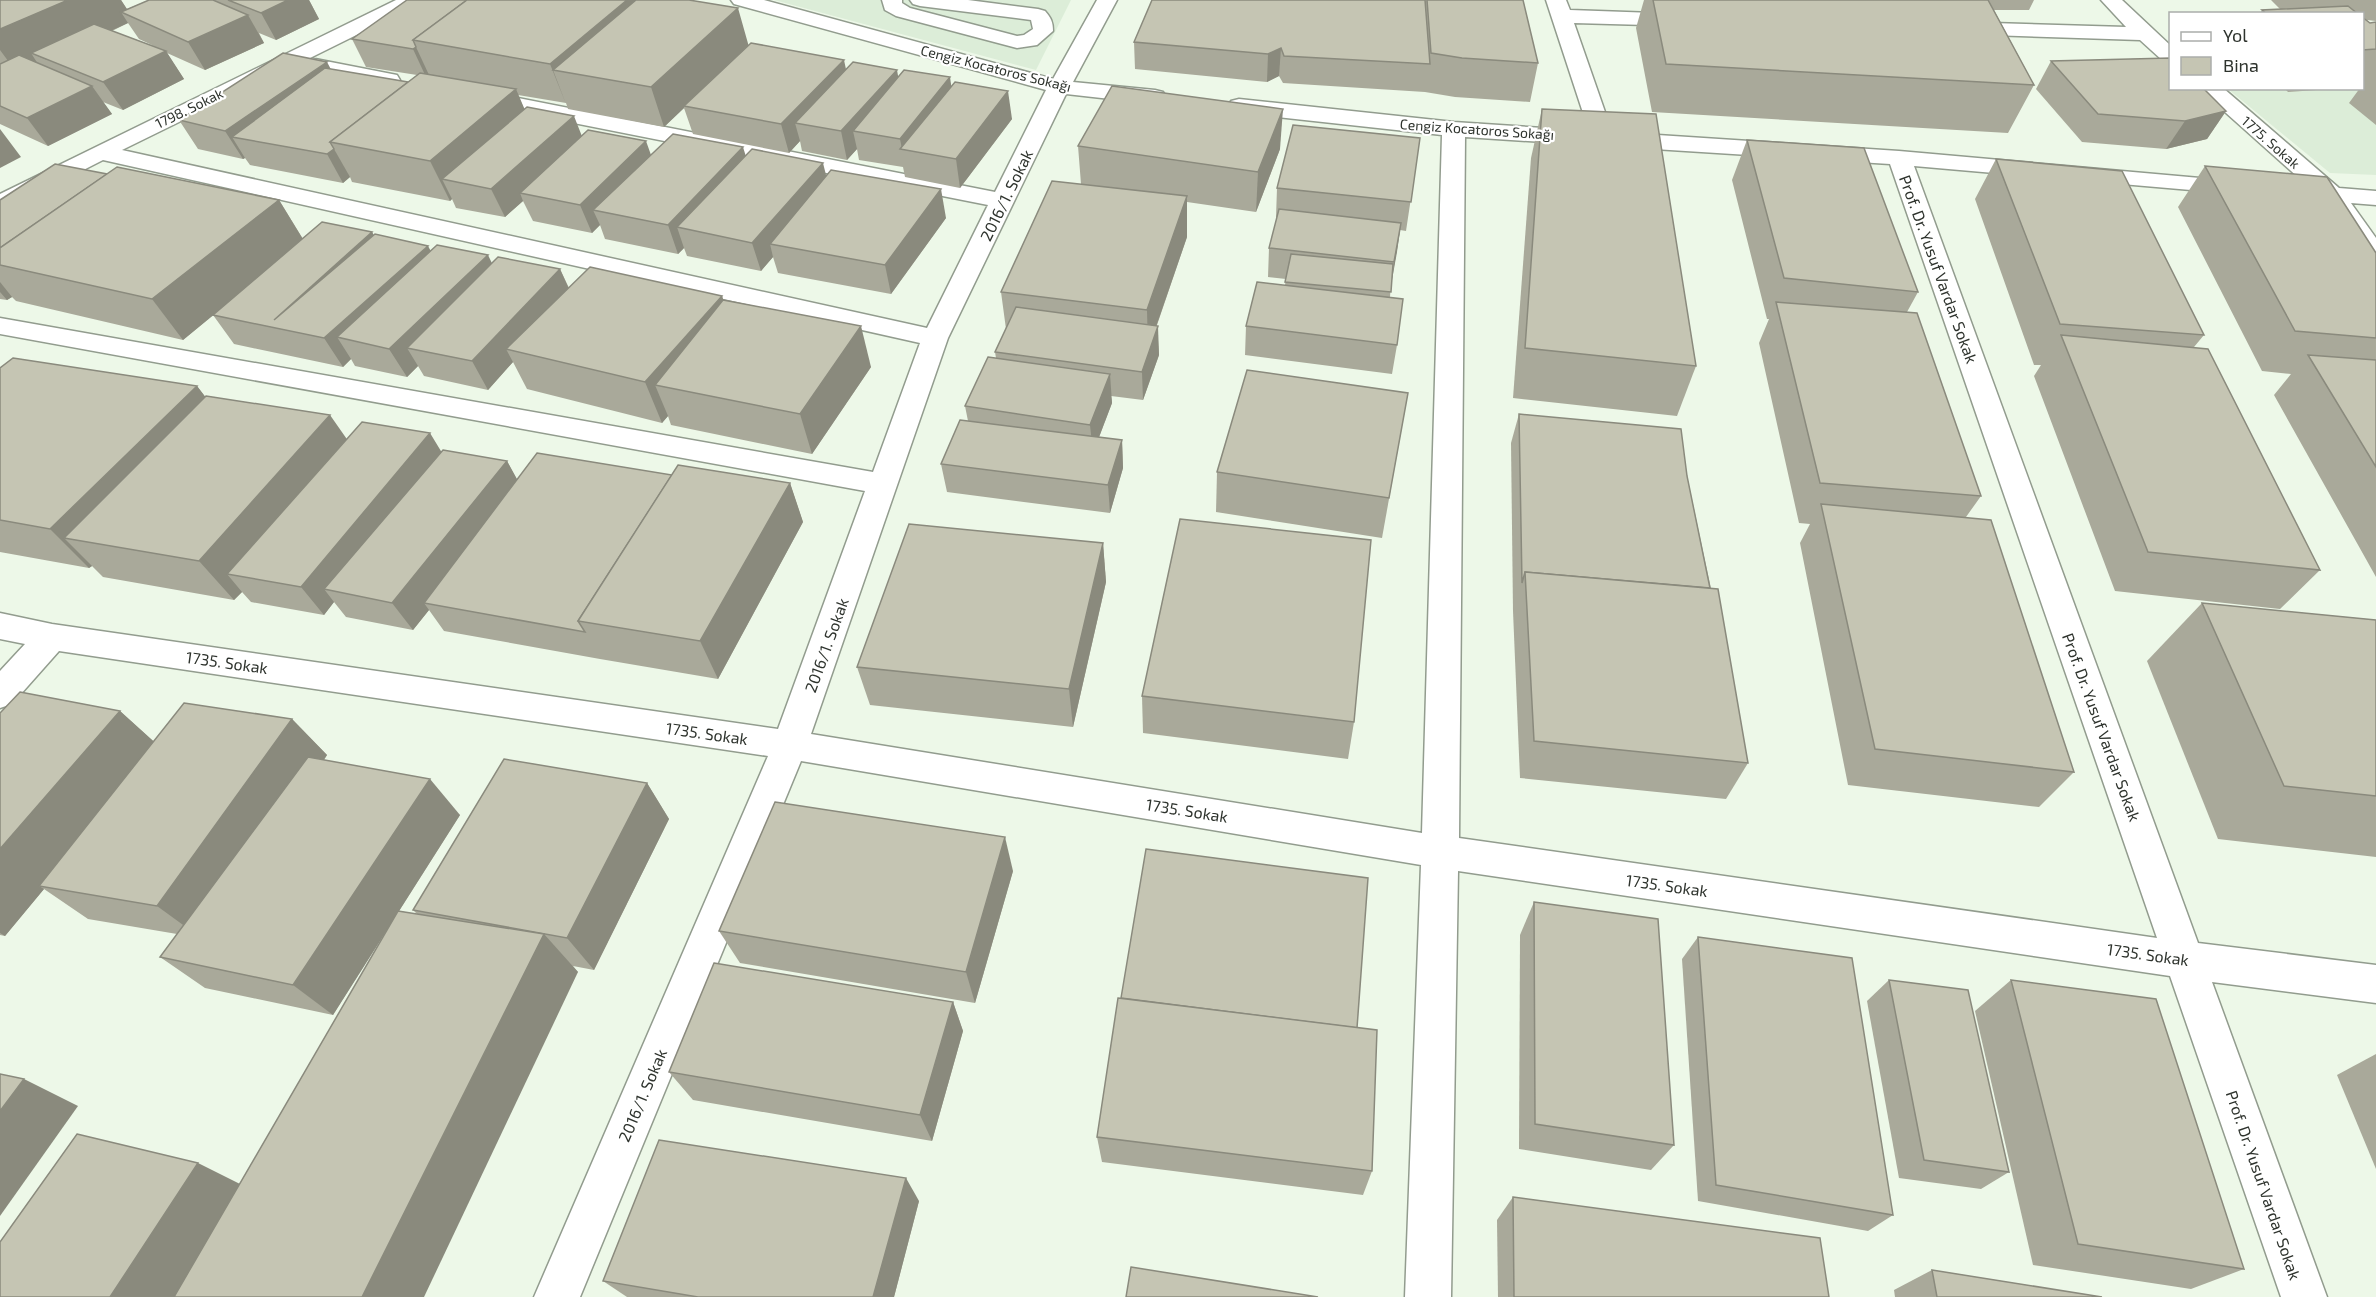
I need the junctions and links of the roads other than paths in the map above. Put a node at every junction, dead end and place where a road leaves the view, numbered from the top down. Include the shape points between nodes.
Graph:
1 (412, 0) edge
2 (741, 0) edge
3 (818, 0) edge
4 (892, 0) edge
5 (920, 0) edge
6 (1107, 0) edge
7 (2111, 0) edge
8 (1559, 8) edge
9 (797, 15) junction
10 (1705, 21) edge
11 (1943, 28) edge
12 (2146, 34) junction
13 (2169, 55) edge
14 (288, 60) junction
15 (405, 83) edge
16 (1059, 87) junction
17 (2211, 90) edge
18 (452, 92) edge
19 (1175, 99) edge
20 (1222, 104) edge
21 (1454, 129) junction
22 (1602, 137) junction
23 (100, 152) junction
24 (1899, 158) junction
25 (2333, 195) junction
26 (2376, 198) edge
27 (1003, 201) junction
28 (0, 203) edge
29 (2376, 256) edge
30 (0, 326) edge
31 (935, 338) junction
32 (883, 484) junction
33 (0, 626) edge
34 (52, 637) junction
35 (0, 694) edge
36 (790, 745) junction
37 (1440, 852) junction
38 (2186, 960) junction
39 (2376, 984) edge
40 (557, 1297) edge
41 (1428, 1297) edge
42 (2304, 1297) edge

1 - 14 street, 1798. Sokak
2 - 9 street, Cengiz Kocatoros Sokağı
3 - 9 street
4 - 5 street via 892,6 903,12 1017,42 1030,41 1043,31 1038,15
6 - 16 street, 2016/1. Sokak
7 - 12 street
8 - 10 street
8 - 22 street
9 - 16 street, Cengiz Kocatoros Sokağı
11 - 12 street
12 - 13 street
14 - 15 street
14 - 23 street, 1798. Sokak
16 - 19 street, Cengiz Kocatoros Sokağı
16 - 27 street, 2016/1. Sokak
17 - 25 street, 1775. Sokak
18 - 27 street
20 - 21 street, Cengiz Kocatoros Sokağı
21 - 22 street, Cengiz Kocatoros Sokağı
21 - 37 street
22 - 24 street, Cengiz Kocatoros Sokağı
23 - 28 street, 1798. Sokak
23 - 31 street
24 - 25 street, Cengiz Kocatoros Sokağı
24 - 38 street, Prof. Dr. Yusuf Vardar Sokak
25 - 26 street, Cengiz Kocatoros Sokağı
25 - 29 street, 1775. Sokak
27 - 31 street, 2016/1. Sokak
30 - 32 street
31 - 32 street, 2016/1. Sokak
32 - 36 street, 2016/1. Sokak
33 - 34 street, 1735. Sokak
34 - 35 street
34 - 36 street, 1735. Sokak
36 - 37 street, 1735. Sokak
36 - 40 street, 2016/1. Sokak
37 - 38 street, 1735. Sokak
37 - 41 street
38 - 39 street, 1735. Sokak
38 - 42 street, Prof. Dr. Yusuf Vardar Sokak

